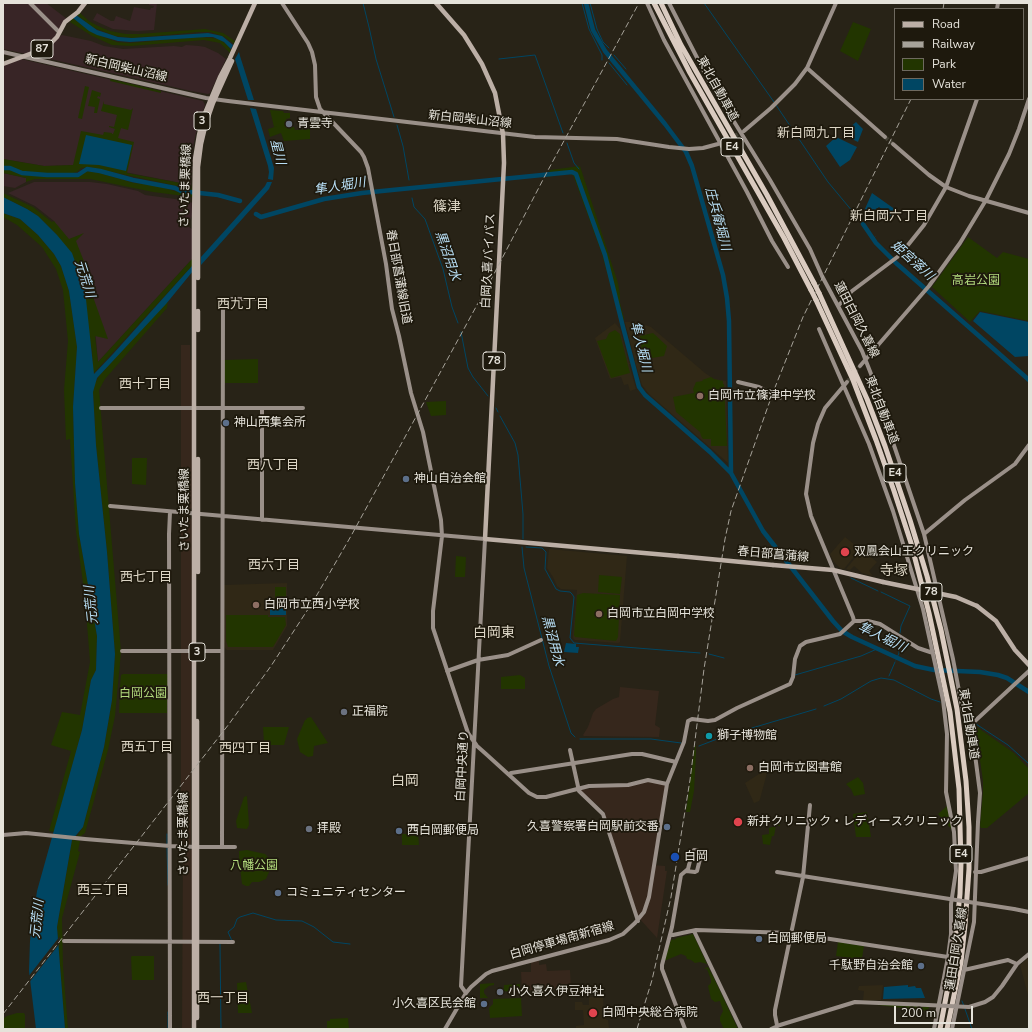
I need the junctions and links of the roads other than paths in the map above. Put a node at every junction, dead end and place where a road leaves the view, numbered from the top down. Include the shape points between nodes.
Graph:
1 (30, 3) edge
2 (85, 3) edge
3 (255, 3) edge
4 (258, 3) edge
5 (282, 3) edge
6 (436, 3) edge
7 (647, 3) edge
8 (654, 3) edge
9 (661, 3) edge
10 (668, 3) edge
11 (836, 3) edge
12 (59, 32) junction
13 (238, 44) junction
14 (3, 52) edge
15 (24, 56) junction
16 (3, 64) edge
17 (807, 68) junction
18 (213, 99) junction
19 (1029, 99) edge
20 (976, 100) edge
21 (322, 112) junction
22 (744, 131) tunnel mouth
23 (503, 134) junction
24 (885, 137) tunnel mouth
25 (718, 144) tunnel mouth
26 (893, 144) tunnel mouth
27 (946, 186) junction
28 (986, 200) junction
29 (1029, 213) edge
30 (788, 267) dead end
31 (262, 300) dead end
32 (838, 306) junction
33 (819, 329) dead end
34 (866, 359) junction
35 (860, 366) tunnel mouth
36 (738, 382) dead end
37 (846, 384) junction
38 (780, 398) dead end
39 (102, 408) dead end
40 (196, 408) junction
41 (222, 408) junction
42 (262, 408) junction
43 (303, 408) dead end
44 (1029, 445) edge
45 (110, 506) dead end
46 (170, 512) junction
47 (196, 514) junction
48 (222, 516) junction
49 (262, 520) junction
50 (924, 534) junction
51 (442, 536) junction
52 (485, 539) junction
53 (833, 570) junction
54 (854, 621) junction
55 (541, 640) dead end
56 (122, 651) dead end
57 (170, 651) junction
58 (196, 651) junction
59 (222, 651) junction
60 (933, 653) junction
61 (478, 660) junction
62 (937, 661) junction
63 (950, 661) junction
64 (1029, 665) edge
65 (447, 671) junction
66 (1029, 671) edge
67 (941, 679) junction
68 (954, 680) junction
69 (967, 726) junction
70 (474, 742) junction
71 (570, 750) dead end
72 (676, 762) junction
73 (573, 763) junction
74 (508, 774) junction
75 (667, 784) junction
76 (578, 789) junction
77 (810, 805) dead end
78 (3, 835) edge
79 (170, 846) junction
80 (196, 847) junction
81 (222, 847) junction
82 (235, 847) dead end
83 (1029, 858) edge
84 (686, 871) junction
85 (777, 872) dead end
86 (975, 872) junction
87 (803, 876) junction
88 (1029, 912) edge
89 (638, 921) junction
90 (694, 931) junction
91 (791, 933) junction
92 (670, 935) junction
93 (64, 941) dead end
94 (170, 942) junction
95 (196, 942) junction
96 (233, 942) dead end
97 (1029, 954) edge
98 (948, 957) junction
99 (1016, 964) junction
100 (964, 970) junction
101 (466, 993) junction
102 (777, 1026) junction
103 (170, 1029) edge
104 (196, 1029) edge
105 (445, 1029) edge
106 (685, 1029) edge
107 (741, 1029) edge
108 (771, 1029) edge
109 (934, 1029) edge
110 (940, 1029) edge
111 (947, 1029) edge
112 (952, 1029) edge

1 - 12 street
2 - 12 main road, 87
3 - 13 main road, さいたま栗橋線 / 3
4 - 13 main road, さいたま栗橋線 / 3
5 - 21 street, 春日部菖蒲線旧道 via 312,52 317,102
6 - 23 main road, 白岡久喜バイパス / 78 via 468,41 482,64 495,93
7 - 30 street via 664,40
8 - 62 highway, 東北自動車道 / E4, bridge via 690,73 777,225 816,300 856,388 894,491 915,559
9 - 63 highway, 東北自動車道 / E4, bridge via 681,45 814,283 854,369 896,477
10 - 32 street, 蓮田白岡久喜線 via 709,81 810,249
11 - 17 street
12 - 15 main road, 87 via 47,46
13 - 18 main road, さいたま栗橋線 / 3
14 - 15 street, 新白岡柴山沼線
15 - 16 main road, 87
15 - 18 street, 新白岡柴山沼線
17 - 22 street via 778,102
17 - 24 street
18 - 21 street, 新白岡柴山沼線
18 - 40 main road, さいたま栗橋線 / 3 via 202,140 196,195
19 - 28 street via 1009,154
20 - 27 street
21 - 23 street, 新白岡柴山沼線
21 - 51 street, 春日部菖蒲線旧道 via 364,157 368,168 392,309 411,393 423,432
23 - 25 street, 新白岡柴山沼線 via 617,139 678,148 703,148
23 - 52 main road, 白岡久喜バイパス / 78 via 504,175
26 - 27 street
27 - 28 street
27 - 32 street via 924,225 900,255 852,291
28 - 29 street
28 - 34 street via 960,243 929,286
31 - 41 street via 222,299
32 - 34 street, 蓮田白岡久喜線
33 - 37 street
34 - 35 street
34 - 50 street, 蓮田白岡久喜線
36 - 38 street via 759,387
37 - 53 street via 826,408 818,424 806,485 811,516
37 - 60 street via 893,511
39 - 40 street
40 - 41 street
40 - 47 main road, さいたま栗橋線 / 3
41 - 42 street
41 - 48 street
42 - 43 street
42 - 49 street
44 - 50 street via 1015,464
45 - 46 street
46 - 47 street
46 - 57 street
47 - 48 street
47 - 58 main road, さいたま栗橋線 / 3
48 - 49 street
48 - 59 street
49 - 51 street
50 - 63 street, 蓮田白岡久喜線
51 - 52 street
51 - 65 street, 春日部菖蒲線旧道 via 432,620
52 - 53 main road, 春日部菖蒲線 / 78, bridge
52 - 61 street, 白岡中央通り
53 - 54 street
53 - 64 main road, 春日部菖蒲線 / 78, bridge via 953,597 977,606 996,621 1015,650
54 - 60 street via 880,624 914,645
54 - 72 street, 白岡停車場南新宿線 via 842,633 806,642 800,646 790,684 715,720 689,720
55 - 61 street via 508,655
56 - 57 street
57 - 58 street
57 - 79 street
58 - 59 street
58 - 80 main road, さいたま栗橋線 / 3
59 - 81 street
60 - 62 street
61 - 65 street
61 - 70 street, 白岡中央通り
62 - 67 highway, 東北自動車道 / E4
63 - 68 highway, 東北自動車道 / E4
65 - 70 street, 春日部菖蒲線旧道 via 467,730
66 - 69 street
67 - 98 street via 947,734 946,792 952,817 956,871
67 - 110 highway, 東北自動車道 / E4 via 953,732 957,766 961,851 956,942
68 - 69 street, 蓮田白岡久喜線
68 - 111 highway, 東北自動車道 / E4 via 966,781 969,869 961,962
69 - 86 street, 蓮田白岡久喜線 via 974,747 980,793
70 - 74 street
70 - 101 street, 白岡中央通り via 461,986
71 - 73 street
72 - 73 street via 632,754
72 - 75 street, 白岡停車場南新宿線
73 - 74 street
73 - 76 street
74 - 76 street via 537,797
75 - 76 street via 648,780 628,785
75 - 89 street, 白岡停車場南新宿線 via 649,898
76 - 89 street via 602,812
77 - 87 street
78 - 79 street via 26,833
79 - 80 street
79 - 94 street
80 - 81 street
80 - 95 main road, さいたま栗橋線 / 3
81 - 82 street
83 - 86 street
84 - 84 street via 692,853 694,850 698,851 698,871
84 - 92 street via 681,875
85 - 87 street
86 - 100 street, 蓮田白岡久喜線 via 974,922
87 - 88 street, bridge
87 - 91 street
89 - 101 street, 白岡停車場南新宿線 via 623,934 609,940 492,971
90 - 91 street
90 - 92 street
90 - 107 street
91 - 98 street
91 - 102 street via 774,1015
92 - 106 street via 662,969
93 - 94 street
94 - 95 street
94 - 103 street
95 - 96 street
95 - 104 main road, さいたま栗橋線 / 3
97 - 99 street
98 - 109 street
99 - 100 street via 1008,960
99 - 102 street, bridge via 993,997 969,1007 856,1002
100 - 112 street, 蓮田白岡久喜線
101 - 105 street, 白岡停車場南新宿線
102 - 108 street

